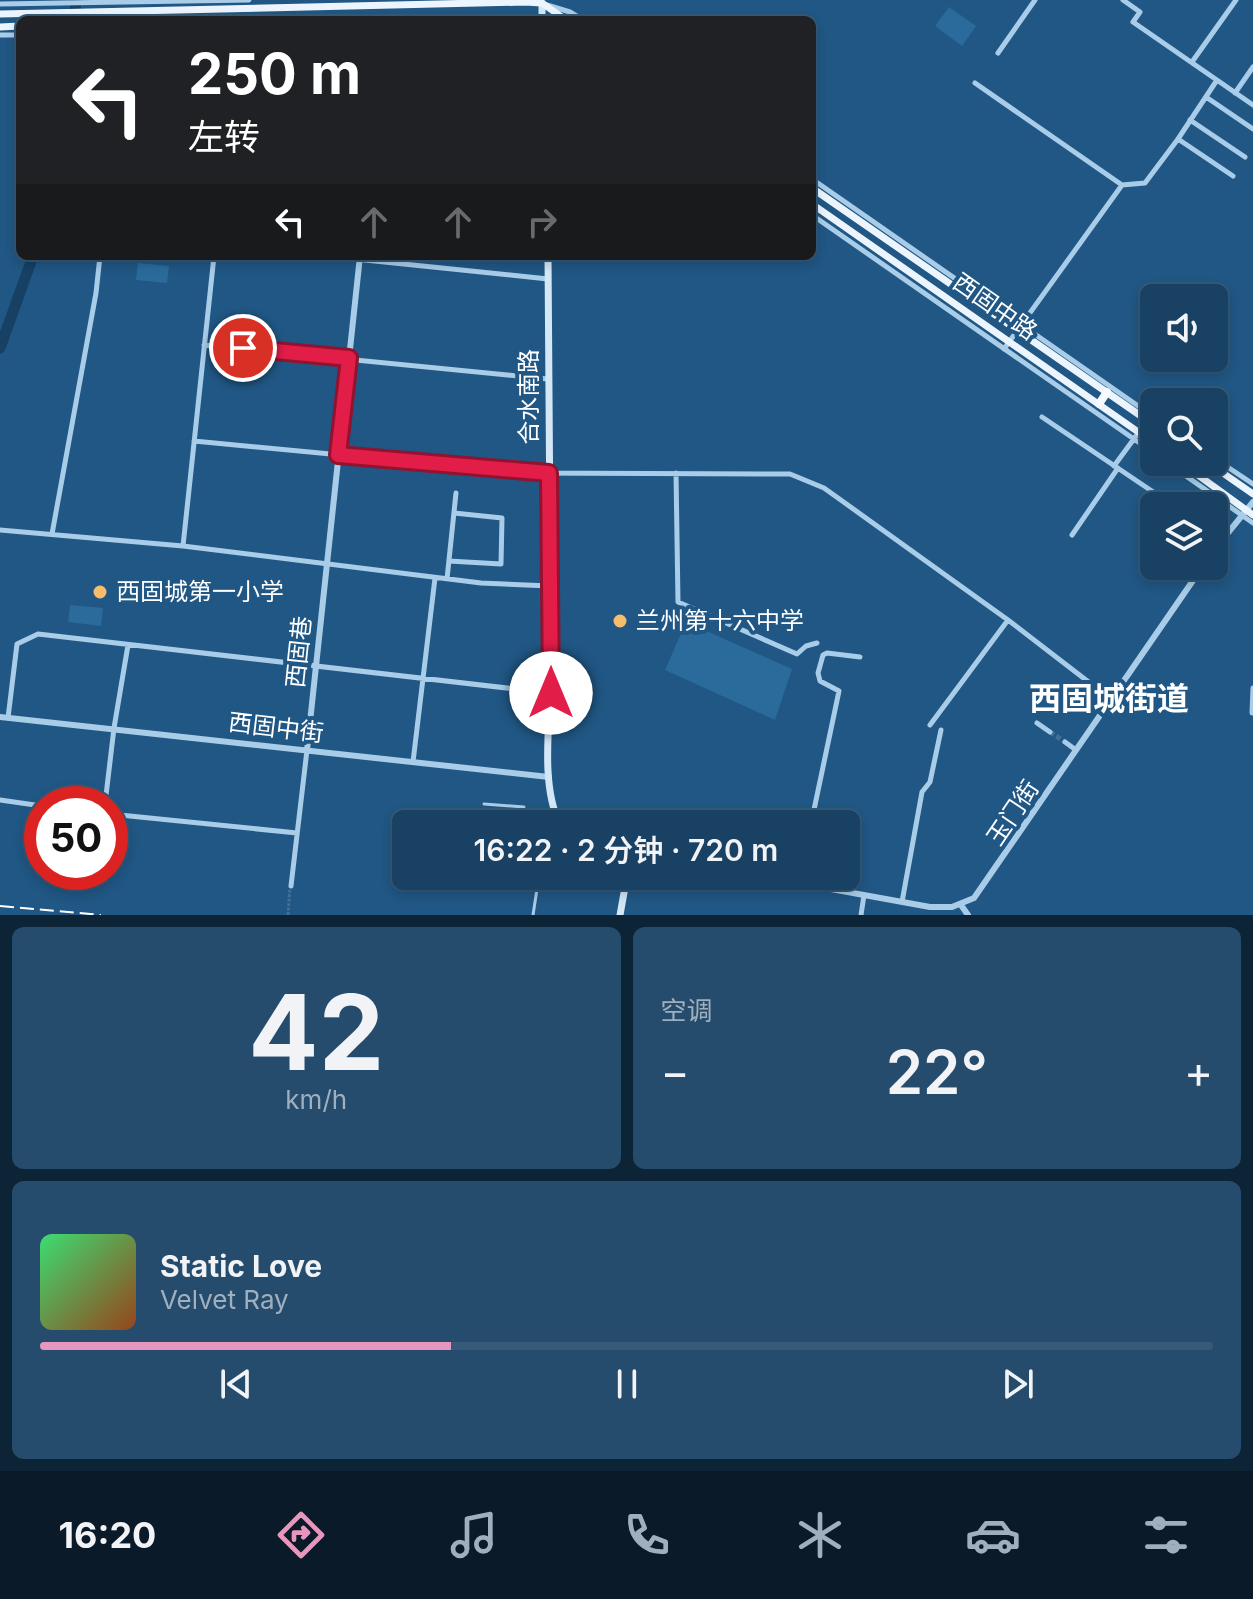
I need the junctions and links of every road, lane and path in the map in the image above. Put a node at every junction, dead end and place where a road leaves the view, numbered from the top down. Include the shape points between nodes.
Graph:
1 (249, 0) edge
2 (1035, 0) edge
3 (1123, 0) edge
4 (1236, 0) edge
5 (540, 1) edge
6 (0, 4) edge
7 (92, 6) edge
8 (386, 6) junction
9 (62, 8) junction
10 (0, 14) edge
11 (385, 16) edge
12 (561, 16) edge
13 (576, 16) edge
14 (998, 53) dead end
15 (1192, 62) junction
16 (1253, 67) edge
17 (1217, 80) junction
18 (975, 83) dead end
19 (1235, 93) junction
20 (1206, 97) junction
21 (1253, 105) edge
22 (1190, 120) junction
23 (1253, 129) edge
24 (1178, 139) junction
25 (1245, 157) dead end
26 (1233, 176) dead end
27 (816, 182) edge
28 (1122, 185) junction
29 (816, 191) edge
30 (816, 207) edge
31 (816, 218) edge
32 (100, 260) edge
33 (214, 260) edge
34 (360, 260) edge
35 (378, 260) edge
36 (548, 260) edge
37 (548, 279) junction
38 (1019, 327) junction
39 (204, 345) junction
40 (1006, 345) junction
41 (349, 358) junction
42 (548, 379) junction
43 (1107, 392) junction
44 (1099, 404) junction
45 (1140, 408) edge
46 (1140, 415) edge
47 (1042, 417) dead end
48 (1136, 436) junction
49 (1140, 438) edge
50 (1140, 440) edge
51 (194, 441) junction
52 (338, 455) junction
53 (1116, 467) junction
54 (1228, 467) edge
55 (549, 473) junction
56 (676, 473) junction
57 (1188, 476) edge
58 (1198, 476) edge
59 (1227, 476) edge
60 (1253, 484) edge
61 (1153, 492) edge
62 (456, 493) dead end
63 (1253, 494) edge
64 (1253, 502) edge
65 (1243, 512) junction
66 (454, 513) junction
67 (1253, 515) edge
68 (1253, 523) edge
69 (0, 530) edge
70 (1228, 532) edge
71 (52, 534) junction
72 (1072, 535) dead end
73 (183, 546) junction
74 (449, 561) junction
75 (327, 565) junction
76 (435, 578) junction
77 (447, 579) junction
78 (1193, 580) edge
79 (550, 586) junction
80 (1008, 620) junction
81 (817, 643) dead end
82 (128, 645) junction
83 (860, 657) dead end
84 (316, 665) junction
85 (423, 678) junction
86 (1253, 688) edge
87 (551, 693) junction
88 (1112, 700) junction
89 (1252, 713) edge
90 (4, 717) edge
91 (1037, 723) dead end
92 (930, 725) dead end
93 (114, 728) junction
94 (941, 730) dead end
95 (1050, 732) tunnel mouth
96 (1065, 742) tunnel mouth
97 (307, 750) junction
98 (1077, 751) junction
99 (413, 762) junction
100 (549, 777) junction
101 (107, 786) edge
102 (0, 800) edge
103 (24, 803) edge
104 (484, 804) dead end
105 (524, 807) dead end
106 (554, 810) edge
107 (814, 810) edge
108 (128, 816) edge
109 (297, 833) junction
110 (291, 886) tunnel mouth
111 (537, 890) edge
112 (624, 890) edge
113 (843, 890) edge
114 (864, 895) junction
115 (902, 902) junction
116 (961, 905) junction
117 (533, 915) edge
118 (620, 915) edge
119 (861, 915) edge
120 (968, 915) edge

1 - 7 street
2 - 14 street
3 - 15 street via 1140,12 1133,22
4 - 15 street
5 - 8 main road
5 - 12 main road
5 - 13 street
6 - 9 street
7 - 8 main road
7 - 9 main road
8 - 11 street
9 - 10 main road
15 - 17 street
16 - 19 street
17 - 19 street
17 - 20 street
18 - 28 street
19 - 21 street
20 - 22 street
20 - 23 street
22 - 24 street
22 - 25 street
24 - 26 street
24 - 28 street via 1145,183
27 - 38 street
28 - 38 street
29 - 38 main road, 西固中路
30 - 40 main road, 西固中路
31 - 40 street
32 - 71 street
33 - 39 street
34 - 41 street, 西固巷
35 - 37 street
36 - 37 main road, 合水南路
37 - 42 main road, 合水南路
38 - 40 street
38 - 43 main road, 西固中路
38 - 45 street
39 - 41 street
39 - 51 street
40 - 44 main road, 西固中路
40 - 48 street
41 - 42 street
41 - 52 street, 西固巷
42 - 55 main road, 合水南路
43 - 44 highway
43 - 46 main road, 西固中路
44 - 48 main road, 西固中路
47 - 53 street
48 - 49 main road, 西固中路
48 - 50 street
48 - 53 street
51 - 52 street
51 - 73 street
52 - 55 street
52 - 75 street, 西固巷
53 - 61 street
53 - 72 street
54 - 60 street
55 - 56 street
55 - 79 main road, 合水南路
56 - 80 street via 779,473 813,483
56 - 81 street via 678,602 797,654
57 - 65 street
58 - 65 main road
59 - 63 main road
62 - 66 street
64 - 65 street
65 - 67 main road
65 - 68 street
65 - 70 street
66 - 74 street
66 - 74 street via 502,518 501,564
69 - 71 street
71 - 73 street
73 - 75 street
74 - 77 street
75 - 76 street
75 - 84 street, 西固巷
76 - 77 street
76 - 85 street
77 - 79 street
78 - 88 street, 玉门街
79 - 87 main road, 合水南路
80 - 88 street
80 - 92 street
82 - 84 street
82 - 90 street via 38,634 17,644
82 - 93 street
83 - 107 street via 823,655 820,681 839,691
84 - 85 street
84 - 97 street, 西固巷
85 - 87 street
85 - 99 street
86 - 89 street
87 - 100 main road, 合水南路
88 - 98 street, 玉门街
90 - 93 street, 西固中街
91 - 95 street
93 - 97 street, 西固中街
93 - 101 street
94 - 115 street via 930,782 922,792
96 - 98 street
97 - 99 street, 西固中街
97 - 109 street, 西固巷
98 - 116 street, 玉门街 via 982,889
99 - 100 street, 西固中街
100 - 106 main road, 合水南路
102 - 103 street
104 - 105 street
108 - 109 street
109 - 110 street, 西固巷
111 - 117 street
112 - 118 main road
113 - 114 street
114 - 115 street
114 - 119 street
115 - 116 street
116 - 120 street

